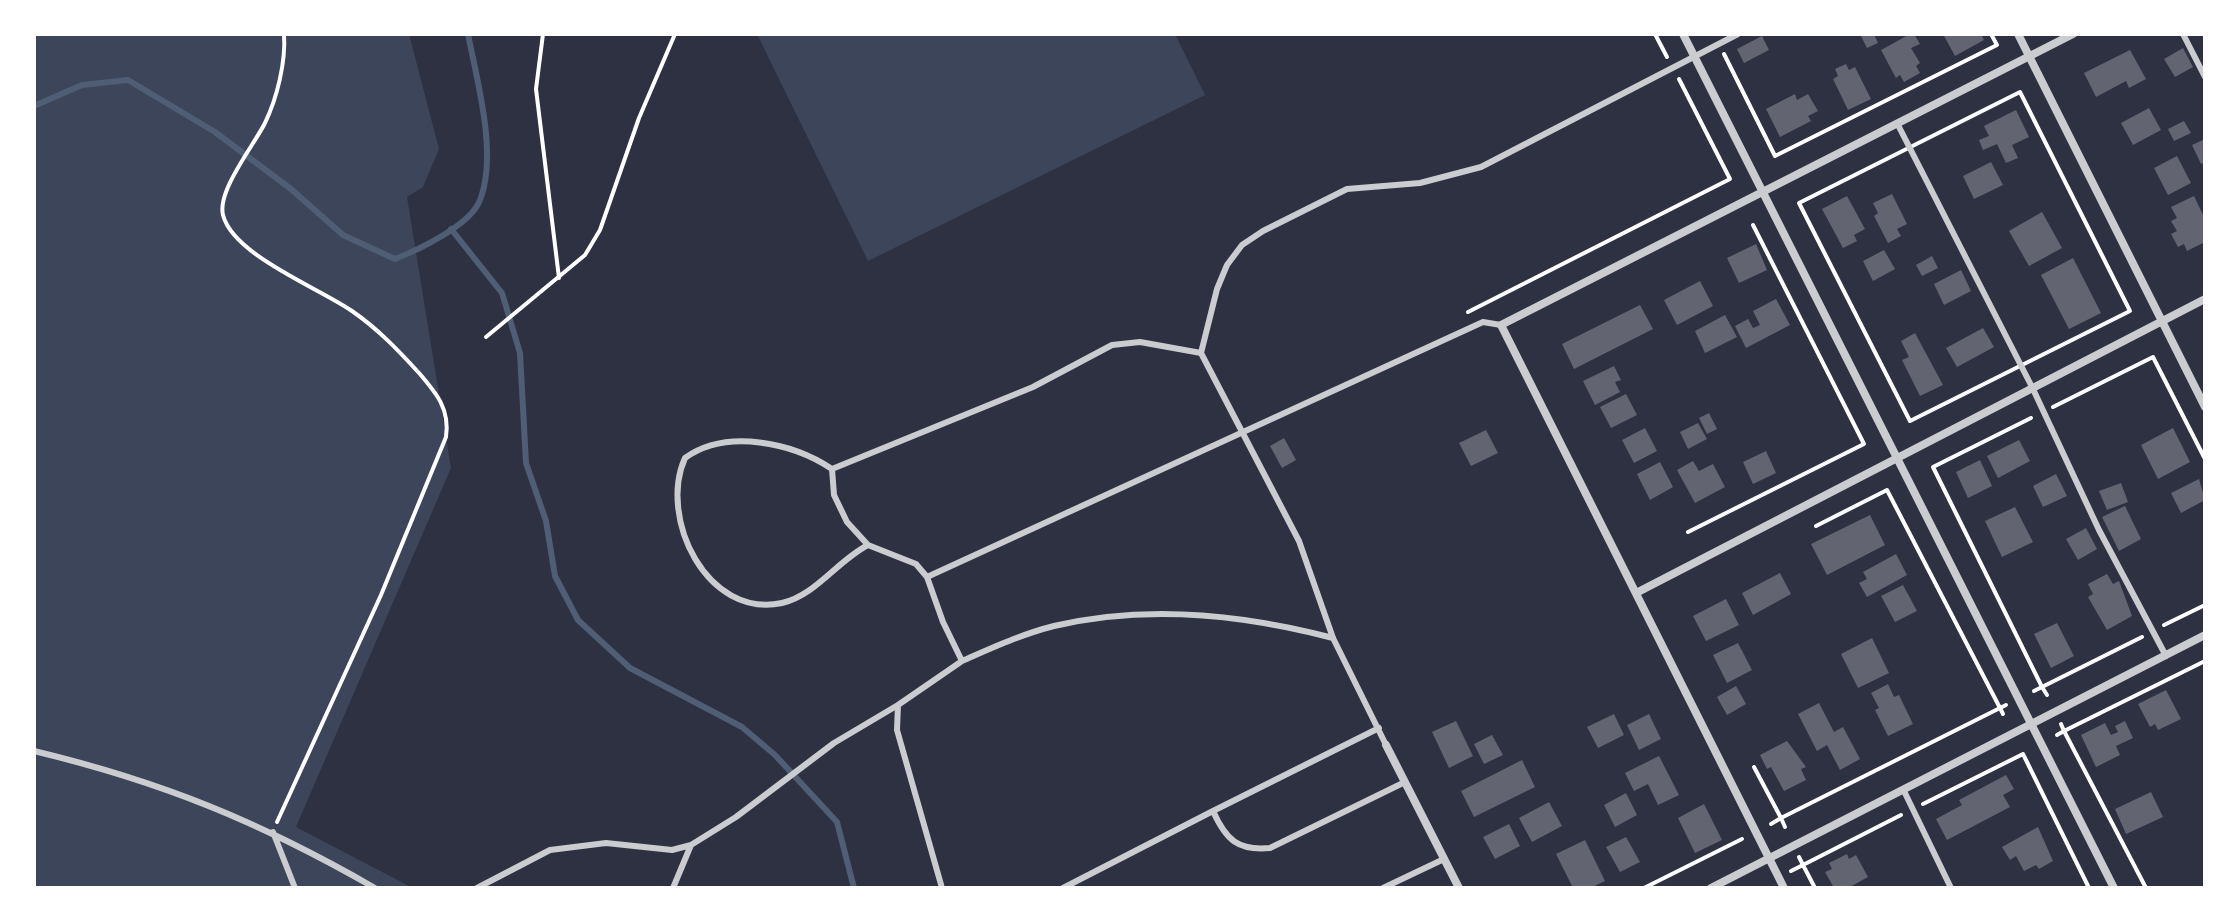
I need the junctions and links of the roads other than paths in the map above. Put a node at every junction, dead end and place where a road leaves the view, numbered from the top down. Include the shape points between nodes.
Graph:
1 (1683, 34) edge
2 (1738, 34) edge
3 (2018, 34) edge
4 (2073, 34) edge
5 (2183, 34) edge
6 (1694, 56) junction
7 (2029, 56) junction
8 (2205, 77) edge
9 (1897, 123) junction
10 (1762, 190) junction
11 (2205, 299) edge
12 (2161, 321) junction
13 (1501, 325) junction
14 (1201, 353) junction
15 (2033, 389) junction
16 (2205, 407) edge
17 (1246, 434) junction
18 (1897, 458) junction
19 (832, 469) junction
20 (868, 545) junction
21 (927, 577) junction
22 (1638, 592) junction
23 (2205, 635) edge
24 (1333, 638) junction
25 (2166, 656) junction
26 (962, 661) junction
27 (898, 705) junction
28 (2032, 726) junction
29 (1379, 728) junction
30 (1386, 745) joint
31 (34, 751) edge
32 (1405, 782) junction
33 (1904, 791) junction
34 (1213, 811) junction
35 (273, 832) junction
36 (691, 845) junction
37 (1444, 859) junction
38 (1770, 859) junction
39 (295, 888) edge
40 (375, 888) edge
41 (477, 888) edge
42 (673, 888) edge
43 (942, 888) edge
44 (1063, 888) edge
45 (1383, 888) edge
46 (1459, 888) edge
47 (1711, 888) edge
48 (1784, 888) edge
49 (1951, 888) edge
50 (2114, 888) edge

1 - 6 street
2 - 6 lane
3 - 7 street
4 - 7 street
5 - 8 lane
6 - 10 street
6 - 14 lane via 1481,167 1420,183 1347,189 1263,231 1242,245 1227,265
7 - 9 street
7 - 12 street
9 - 10 street
9 - 15 lane
10 - 13 street
10 - 18 street
11 - 12 street
12 - 15 street
12 - 16 street
13 - 17 lane via 1483,322
13 - 22 street
14 - 17 lane
14 - 19 lane via 1140,342 1112,345 1033,387
15 - 18 street
15 - 25 lane
17 - 21 lane
17 - 24 lane via 1299,541
18 - 22 street
18 - 28 street
19 - 20 lane via 834,495 847,522
19 - 20 lane via 810,454 766,443 712,445 685,458 678,502 699,568 738,599 780,603 801,597
20 - 21 lane via 916,564
21 - 26 lane
22 - 38 street
23 - 25 street
24 - 26 lane via 1278,624 1199,614 1140,614 1055,626
24 - 29 lane
25 - 28 street
26 - 27 lane
27 - 36 lane via 834,743
27 - 43 lane via 897,730
28 - 33 street
28 - 50 street
29 - 30 lane
29 - 34 lane
30 - 32 street
31 - 35 lane via 190,796
32 - 34 lane via 1270,848 1250,850 1234,842
32 - 37 street
33 - 38 street
33 - 49 lane
34 - 44 lane
35 - 39 lane
35 - 40 lane
36 - 41 lane via 672,850 606,843 550,850
36 - 42 lane
37 - 45 lane
37 - 46 street
38 - 47 street
38 - 48 street

